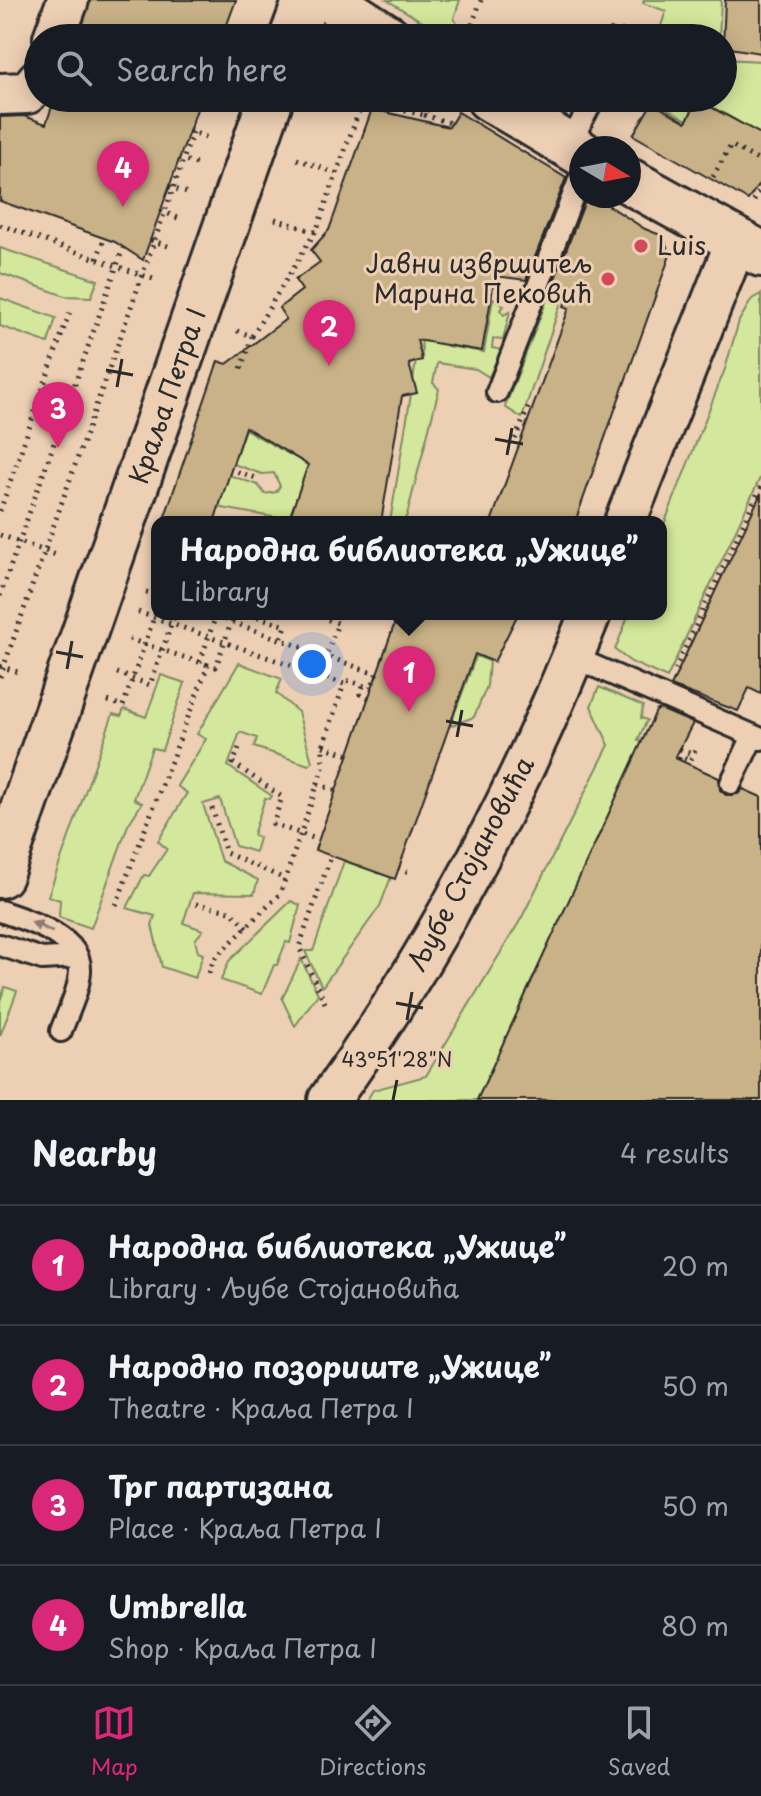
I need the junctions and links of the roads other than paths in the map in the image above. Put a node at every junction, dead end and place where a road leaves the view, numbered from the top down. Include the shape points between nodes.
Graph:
1 (68, 0) edge
2 (306, 0) edge
3 (330, 0) edge
4 (59, 24) edge
5 (297, 24) edge
6 (367, 24) edge
7 (24, 93) edge
8 (0, 94) edge
9 (266, 112) edge
10 (510, 112) edge
11 (590, 112) edge
12 (583, 136) edge
13 (569, 153) edge
14 (569, 181) edge
15 (641, 188) edge
16 (749, 248) edge
17 (497, 392) dead end
18 (628, 516) edge
19 (588, 620) edge
20 (573, 657) junction
21 (757, 738) edge
22 (731, 783) dead end
23 (0, 875) edge
24 (0, 911) edge
25 (0, 945) edge
26 (75, 957) junction
27 (61, 1031) dead end
28 (329, 1100) edge

1 - 4 street
2 - 5 main road
3 - 6 main road
7 - 8 street
9 - 23 main road, Краља Петра I
10 - 13 main road
11 - 12 lane
14 - 17 lane
15 - 16 main road
16 - 18 street
19 - 20 street, Љубе Стојановића
20 - 21 lane
20 - 28 street, Љубе Стојановића via 483,851 403,989
21 - 22 lane
26 -> 24 lane via 58,935
25 - 26 lane via 42,959
26 - 27 lane via 78,981

